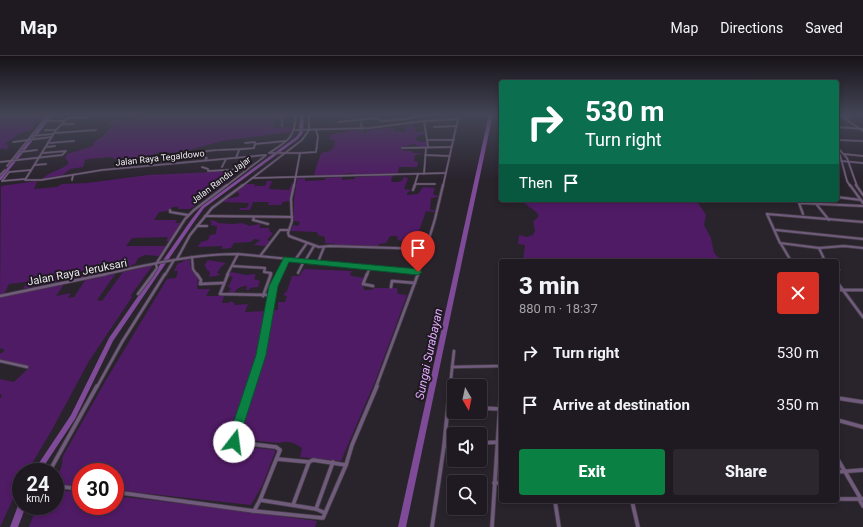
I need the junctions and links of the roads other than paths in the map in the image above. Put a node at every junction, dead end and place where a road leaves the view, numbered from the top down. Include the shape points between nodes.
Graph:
1 (33, 136) joint
2 (36, 136) edge
3 (293, 136) edge
4 (304, 136) edge
5 (317, 136) edge
6 (426, 136) edge
7 (454, 136) edge
8 (52, 137) joint
9 (28, 140) junction
10 (427, 140) junction
11 (453, 140) junction
12 (839, 140) edge
13 (287, 141) junction
14 (863, 141) edge
15 (13, 142) dead end
16 (74, 142) dead end
17 (49, 143) junction
18 (245, 143) dead end
19 (255, 144) junction
20 (55, 146) dead end
21 (46, 147) junction
22 (427, 147) junction
23 (452, 147) junction
24 (402, 148) dead end
25 (37, 150) dead end
26 (239, 150) junction
27 (839, 150) edge
28 (19, 152) junction
29 (191, 152) dead end
30 (42, 153) junction
31 (271, 153) junction
32 (300, 153) junction
33 (205, 154) junction
34 (282, 154) junction
35 (844, 154) junction
36 (266, 155) junction
37 (425, 155) junction
38 (450, 156) junction
39 (863, 156) edge
40 (839, 157) edge
41 (39, 158) junction
42 (236, 158) junction
43 (227, 159) junction
44 (205, 160) junction
45 (12, 161) junction
46 (844, 161) junction
47 (0, 162) edge
48 (850, 162) junction
49 (863, 163) edge
50 (46, 164) dead end
51 (34, 165) junction
52 (7, 166) dead end
53 (202, 167) dead end
54 (222, 168) dead end
55 (246, 169) junction
56 (5, 170) dead end
57 (31, 170) junction
58 (101, 170) junction
59 (445, 173) junction
60 (418, 174) junction
61 (424, 174) junction
62 (0, 175) edge
63 (73, 175) junction
64 (98, 175) dead end
65 (251, 178) junction
66 (295, 178) junction
67 (25, 179) junction
68 (72, 180) dead end
69 (4, 183) dead end
70 (415, 184) junction
71 (435, 184) dead end
72 (413, 190) dead end
73 (863, 195) edge
74 (839, 197) edge
75 (862, 201) edge
76 (817, 205) junction
77 (863, 206) edge
78 (170, 210) dead end
79 (803, 214) dead end
80 (187, 215) junction
81 (205, 216) junction
82 (292, 216) junction
83 (254, 217) junction
84 (829, 220) junction
85 (863, 222) edge
86 (268, 224) dead end
87 (197, 226) junction
88 (207, 226) dead end
89 (288, 230) junction
90 (775, 230) junction
91 (412, 240) dead end
92 (863, 240) edge
93 (306, 243) junction
94 (780, 243) junction
95 (314, 246) junction
96 (324, 247) junction
97 (403, 248) junction
98 (417, 248) junction
99 (819, 248) junction
100 (863, 248) edge
101 (426, 249) junction
102 (238, 254) junction
103 (260, 256) junction
104 (192, 257) junction
105 (287, 259) junction
106 (413, 259) dead end
107 (790, 259) edge
108 (823, 259) edge
109 (175, 260) junction
110 (294, 260) junction
111 (305, 261) junction
112 (318, 262) junction
113 (157, 264) junction
114 (232, 266) junction
115 (370, 267) junction
116 (418, 272) junction
117 (298, 273) dead end
118 (223, 283) junction
119 (415, 283) junction
120 (839, 284) edge
121 (373, 286) dead end
122 (391, 287) dead end
123 (839, 290) edge
124 (845, 290) junction
125 (863, 290) edge
126 (138, 294) dead end
127 (272, 295) junction
128 (0, 296) edge
129 (263, 296) junction
130 (862, 315) edge
131 (454, 351) dead end
132 (0, 361) edge
133 (499, 366) edge
134 (27, 367) dead end
135 (452, 367) junction
136 (451, 379) edge
137 (839, 398) edge
138 (863, 402) edge
139 (487, 408) edge
140 (499, 409) edge
141 (447, 417) edge
142 (839, 421) edge
143 (863, 427) edge
144 (499, 442) edge
145 (487, 443) edge
146 (444, 446) joint
147 (277, 459) junction
148 (839, 461) edge
149 (309, 462) junction
150 (54, 463) edge
151 (335, 463) junction
152 (345, 465) junction
153 (863, 470) edge
154 (839, 472) edge
155 (846, 472) junction
156 (494, 483) junction
157 (499, 483) edge
158 (124, 493) edge
159 (839, 499) edge
160 (861, 499) edge
161 (258, 503) junction
162 (555, 503) edge
163 (632, 503) edge
164 (292, 505) junction
165 (863, 506) edge
166 (316, 509) junction
167 (254, 511) junction
168 (325, 513) junction
169 (432, 527) edge
170 (492, 527) edge
171 (559, 527) edge
172 (638, 527) edge

1 - 2 street
1 - 9 street
3 - 13 street, Jalan Randu Jajar
4 - 34 street via 300,142
5 - 32 street via 316,151
6 - 10 street
7 - 11 street
8 - 9 street
8 - 17 street
9 - 15 street
9 - 28 street
10 - 11 street
10 - 22 street
11 - 23 street
12 - 14 street
13 - 19 street
13 - 31 street, Jalan Randu Jajar
16 - 17 street
17 - 21 street
18 - 19 street
19 - 26 street via 254,148
20 - 21 street
21 - 30 street
22 - 23 street
22 - 24 street
22 - 37 street
23 - 38 street
25 - 28 street
26 - 33 street via 214,150 206,151
26 - 42 street
27 - 35 street
28 - 45 street
29 - 33 street via 190,156 195,157
30 - 41 street
30 - 41 street via 66,150 62,155
31 - 34 street
31 - 36 street, Jalan Randu Jajar
32 - 34 street
32 - 66 street
33 - 44 street via 208,158
34 - 65 street
35 - 39 street
35 - 48 street
36 - 42 street, Jalan Raya Tegaldowo
36 - 55 street, Jalan Randu Jajar
37 - 38 street
37 - 61 street
38 - 59 street
40 - 46 street
41 - 45 street
41 - 51 street
42 - 43 street, Jalan Raya Tegaldowo
43 - 44 street, Jalan Raya Tegaldowo
43 - 54 street
44 - 58 street, Jalan Raya Tegaldowo
45 - 47 street
45 - 52 street
46 - 48 street
46 - 75 street via 848,184
48 - 49 street
48 - 73 street via 853,179
50 - 51 street
51 - 57 street
53 - 55 street via 208,171
55 - 80 street, Jalan Randu Jajar
56 - 62 street
57 - 67 street
57 - 67 street via 9,172 2,182
58 - 63 street, Jalan Raya Tegaldowo
58 - 64 street
59 - 61 street
59 - 101 street
60 - 61 street
60 - 66 street
60 - 70 street
63 - 67 street, Jalan Raya Tegaldowo
63 - 68 street
65 - 66 street
65 - 81 street via 219,201
66 - 82 street via 291,198
67 - 69 street
70 - 71 street
70 - 72 street
74 - 75 street
76 - 77 street
76 - 79 street via 798,203
76 - 84 street
78 - 80 street
80 - 113 street, Jalan Randu Jajar
81 - 83 street
81 - 87 street
82 - 83 street
82 - 89 street
83 - 86 street via 253,220
84 - 85 street
84 - 90 street via 767,214
87 - 88 street
87 - 109 street
89 - 93 street via 290,236
89 - 103 street via 280,230
90 - 92 street
90 - 94 street
91 - 97 street via 404,240
93 - 95 street
93 - 110 street
94 - 99 street
94 - 107 street
95 - 96 street
95 - 111 street
96 - 97 street
96 - 112 street
97 - 98 street
98 - 101 street
98 - 106 street
99 - 100 street
99 - 108 street
101 - 116 street
102 - 103 street, Jalan Raya Jeruksari
102 - 104 street, Jalan Raya Jeruksari
102 - 114 street
103 - 105 street, Jalan Raya Jeruksari
104 - 109 street, Jalan Raya Jeruksari
104 - 118 street via 193,269 200,284
105 - 110 street, Jalan Raya Jeruksari
105 - 127 street
109 - 113 street, Jalan Raya Jeruksari
109 - 150 street via 122,342
110 - 111 street, Jalan Raya Jeruksari
111 - 112 street, Jalan Raya Jeruksari
111 - 117 street
112 - 115 street, Jalan Raya Jeruksari
113 - 126 street, Jalan Randu Jajar via 157,268
113 - 128 street, Jalan Raya Jeruksari
114 - 118 street
114 - 129 street via 266,268 264,272 271,273
115 - 116 street, Jalan Raya Jeruksari
115 - 121 street via 364,284
116 - 119 street
118 - 129 street via 221,294
119 - 122 street via 392,282
119 - 152 street
120 - 124 street
123 - 124 street
124 - 125 street
124 - 130 street
127 - 129 street
127 - 147 street via 261,355 234,442 279,448
131 - 135 street
132 - 134 street
133 - 135 street
135 - 136 street
137 - 138 street
139 - 140 street
141 - 146 street
142 - 143 street
144 - 145 street
144 - 156 street
146 - 169 street
147 - 149 street
147 - 161 street
148 - 155 street
149 - 151 street via 314,460
149 - 164 street
151 - 152 street
151 - 166 street
152 - 168 street
153 - 155 street
154 - 155 street
155 - 160 street
156 - 157 street
156 - 170 street
158 - 167 street
159 - 160 street
160 - 165 street
161 - 164 street
161 - 167 street
162 - 171 street
163 - 172 street
164 - 166 street
166 - 168 street
167 - 168 street via 323,518

